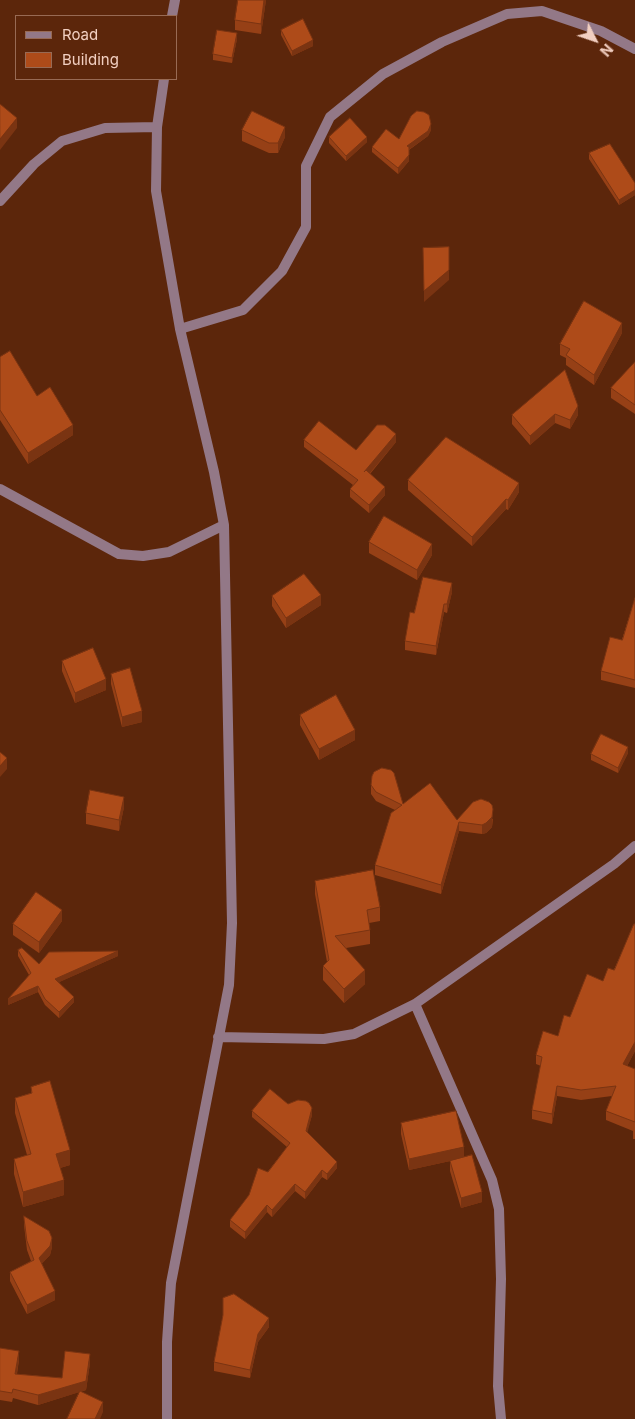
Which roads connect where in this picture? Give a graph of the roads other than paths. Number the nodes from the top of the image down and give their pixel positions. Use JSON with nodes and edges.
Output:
{"nodes":[{"id":1,"x":175,"y":0,"type":"edge"},
{"id":2,"x":172,"y":15,"type":"edge"},
{"id":3,"x":635,"y":49,"type":"edge"},
{"id":4,"x":164,"y":80,"type":"edge"},
{"id":5,"x":157,"y":128,"type":"junction"},
{"id":6,"x":0,"y":201,"type":"edge"},
{"id":7,"x":180,"y":329,"type":"junction"},
{"id":8,"x":0,"y":490,"type":"edge"},
{"id":9,"x":224,"y":525,"type":"junction"},
{"id":10,"x":635,"y":846,"type":"edge"},
{"id":11,"x":415,"y":1004,"type":"junction"},
{"id":12,"x":218,"y":1037,"type":"junction"},
{"id":13,"x":167,"y":1419,"type":"edge"},
{"id":14,"x":501,"y":1419,"type":"edge"}],
"edges":[{"from":1,"to":2,"type":"street"},
{"from":3,"to":7,"type":"street"},
{"from":4,"to":5,"type":"street"},
{"from":5,"to":6,"type":"street"},
{"from":5,"to":7,"type":"street"},
{"from":7,"to":9,"type":"street"},
{"from":8,"to":9,"type":"street"},
{"from":9,"to":12,"type":"street"},
{"from":10,"to":11,"type":"street"},
{"from":11,"to":12,"type":"street"},
{"from":11,"to":14,"type":"street"},
{"from":12,"to":13,"type":"street"}]}
